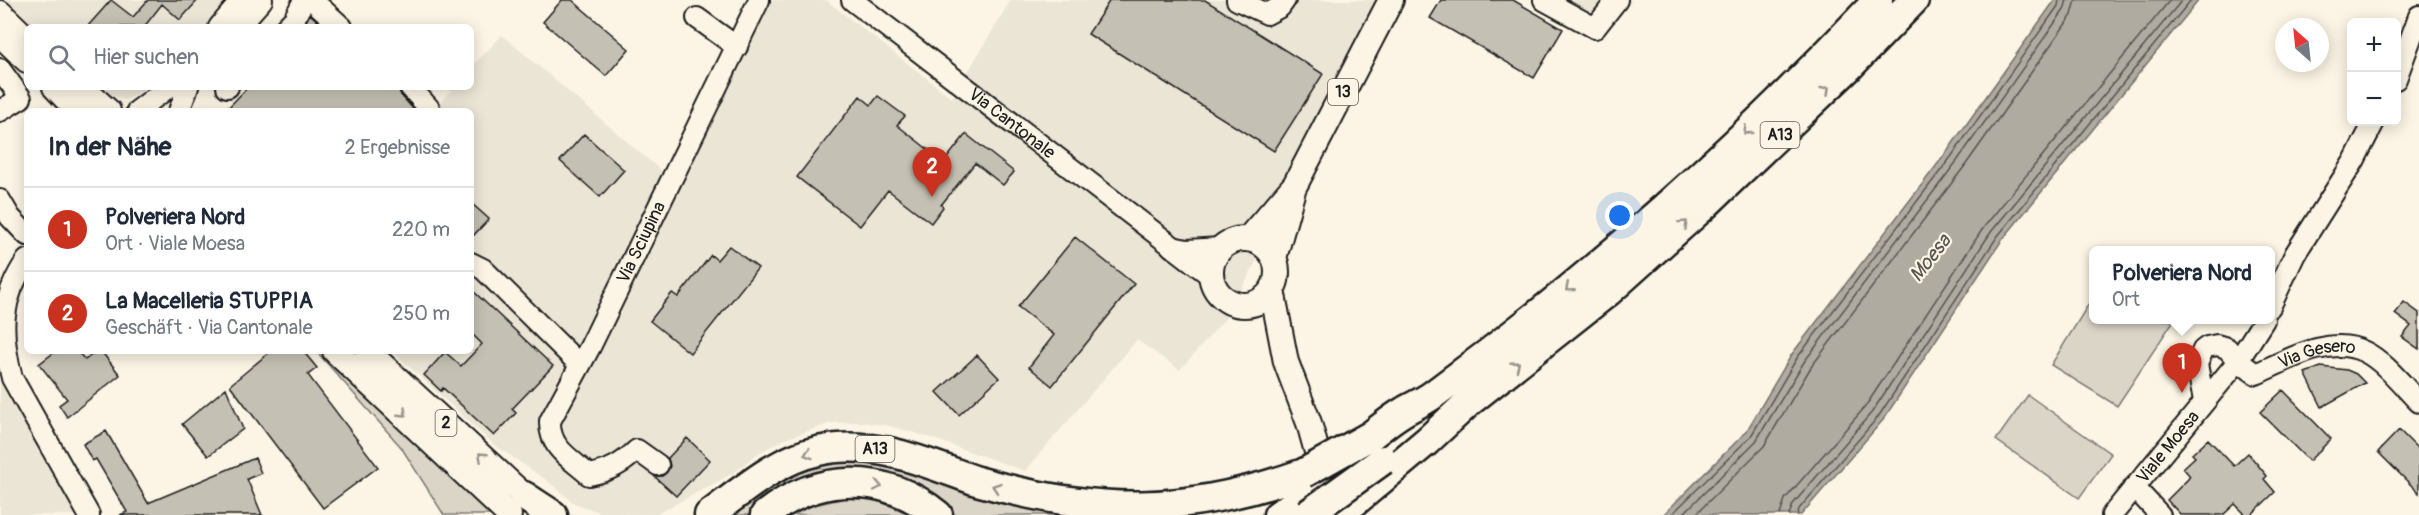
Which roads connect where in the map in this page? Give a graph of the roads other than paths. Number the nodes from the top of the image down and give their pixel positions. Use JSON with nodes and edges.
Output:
{"nodes":[{"id":1,"x":243,"y":0,"type":"edge"},
{"id":2,"x":262,"y":0,"type":"edge"},
{"id":3,"x":304,"y":0,"type":"edge"},
{"id":4,"x":312,"y":0,"type":"edge"},
{"id":5,"x":759,"y":0,"type":"edge"},
{"id":6,"x":852,"y":0,"type":"edge"},
{"id":7,"x":1237,"y":0,"type":"edge"},
{"id":8,"x":1285,"y":0,"type":"edge"},
{"id":9,"x":1391,"y":0,"type":"edge"},
{"id":10,"x":1544,"y":0,"type":"edge"},
{"id":11,"x":1617,"y":0,"type":"edge"},
{"id":12,"x":1878,"y":0,"type":"edge"},
{"id":13,"x":1914,"y":0,"type":"edge"},
{"id":14,"x":0,"y":14,"type":"edge"},
{"id":15,"x":2419,"y":16,"type":"edge"},
{"id":16,"x":697,"y":18,"type":"dead end"},
{"id":17,"x":222,"y":24,"type":"edge"},
{"id":18,"x":241,"y":24,"type":"edge"},
{"id":19,"x":289,"y":24,"type":"edge"},
{"id":20,"x":339,"y":24,"type":"edge"},
{"id":21,"x":19,"y":46,"type":"edge"},
{"id":22,"x":737,"y":47,"type":"junction"},
{"id":23,"x":0,"y":69,"type":"edge"},
{"id":24,"x":2399,"y":72,"type":"edge"},
{"id":25,"x":58,"y":90,"type":"edge"},
{"id":26,"x":84,"y":90,"type":"edge"},
{"id":27,"x":165,"y":90,"type":"edge"},
{"id":28,"x":187,"y":90,"type":"edge"},
{"id":29,"x":413,"y":90,"type":"edge"},
{"id":30,"x":75,"y":108,"type":"edge"},
{"id":31,"x":105,"y":108,"type":"edge"},
{"id":32,"x":141,"y":108,"type":"edge"},
{"id":33,"x":180,"y":108,"type":"edge"},
{"id":34,"x":429,"y":108,"type":"edge"},
{"id":35,"x":0,"y":111,"type":"edge"},
{"id":36,"x":2372,"y":126,"type":"edge"},
{"id":37,"x":1294,"y":185,"type":"junction"},
{"id":38,"x":0,"y":200,"type":"edge"},
{"id":39,"x":24,"y":232,"type":"edge"},
{"id":40,"x":1248,"y":239,"type":"junction"},
{"id":41,"x":1172,"y":247,"type":"junction"},
{"id":42,"x":1221,"y":248,"type":"junction"},
{"id":43,"x":1274,"y":258,"type":"junction"},
{"id":44,"x":24,"y":264,"type":"edge"},
{"id":45,"x":474,"y":264,"type":"edge"},
{"id":46,"x":1211,"y":276,"type":"junction"},
{"id":47,"x":1272,"y":290,"type":"junction"},
{"id":48,"x":2275,"y":298,"type":"edge"},
{"id":49,"x":1245,"y":305,"type":"junction"},
{"id":50,"x":2261,"y":324,"type":"edge"},
{"id":51,"x":0,"y":331,"type":"edge"},
{"id":52,"x":339,"y":354,"type":"edge"},
{"id":53,"x":370,"y":354,"type":"edge"},
{"id":54,"x":2238,"y":361,"type":"junction"},
{"id":55,"x":1286,"y":362,"type":"junction"},
{"id":56,"x":580,"y":365,"type":"junction"},
{"id":57,"x":2204,"y":401,"type":"junction"},
{"id":58,"x":2419,"y":402,"type":"edge"},
{"id":59,"x":1379,"y":454,"type":"junction"},
{"id":60,"x":658,"y":465,"type":"dead end"},
{"id":61,"x":2134,"y":487,"type":"junction"},
{"id":62,"x":1311,"y":502,"type":"edge"},
{"id":63,"x":526,"y":509,"type":"edge"},
{"id":64,"x":89,"y":515,"type":"edge"},
{"id":65,"x":553,"y":515,"type":"edge"},
{"id":66,"x":709,"y":515,"type":"edge"},
{"id":67,"x":765,"y":515,"type":"edge"},
{"id":68,"x":938,"y":515,"type":"edge"},
{"id":69,"x":1278,"y":515,"type":"edge"},
{"id":70,"x":1339,"y":515,"type":"edge"},
{"id":71,"x":2112,"y":515,"type":"edge"},
{"id":72,"x":2160,"y":515,"type":"edge"}],
"edges":[{"from":1,"to":17,"type":"street"},
{"from":2,"to":18,"type":"street"},
{"from":3,"to":19,"type":"street"},
{"from":4,"to":20,"type":"street"},
{"from":5,"to":22,"type":"street","name":"Via Sciupina"},
{"from":6,"to":41,"type":"street","name":"Via Cantonale"},
{"from":7,"to":8,"type":"street"},
{"from":9,"to":37,"type":"main road","number":"13"},
{"from":10,"to":11,"type":"street"},
{"from":12,"to":59,"type":"highway","number":"A13","one_way":true},
{"from":59,"to":13,"type":"highway","number":"A13","one_way":true},
{"from":14,"to":21,"type":"main road"},
{"from":15,"to":24,"type":"street"},
{"from":16,"to":22,"type":"street"},
{"from":22,"to":56,"type":"street","name":"Via Sciupina"},
{"from":23,"to":35,"type":"street"},
{"from":25,"to":30,"type":"main road"},
{"from":26,"to":31,"type":"main road"},
{"from":27,"to":32,"type":"street"},
{"from":28,"to":33,"type":"street"},
{"from":29,"to":34,"type":"street"},
{"from":36,"to":48,"type":"street"},
{"from":37,"to":40,"type":"main road","number":"13"},
{"from":37,"to":43,"type":"main road","number":"13"},
{"from":38,"to":39,"type":"street"},
{"from":40,"to":42,"type":"main road"},
{"from":40,"to":43,"type":"main road"},
{"from":41,"to":42,"type":"street"},
{"from":41,"to":46,"type":"street","name":"Via Cantonale"},
{"from":42,"to":46,"type":"main road"},
{"from":43,"to":47,"type":"main road"},
{"from":44,"to":51,"type":"street"},
{"from":45,"to":56,"type":"street"},
{"from":46,"to":49,"type":"main road"},
{"from":47,"to":49,"type":"main road"},
{"from":47,"to":55,"type":"main road"},
{"from":49,"to":55,"type":"main road"},
{"from":50,"to":54,"type":"street","name":"Viale Moesa"},
{"from":51,"to":64,"type":"street"},
{"from":52,"to":63,"type":"main road","number":"2","one_way":true},
{"from":63,"to":53,"type":"main road","number":"2","one_way":true},
{"from":54,"to":57,"type":"street","name":"Viale Moesa"},
{"from":54,"to":57,"type":"street"},
{"from":54,"to":58,"type":"street","name":"Via Gesero"},
{"from":55,"to":62,"type":"main road"},
{"from":56,"to":60,"type":"street","name":"Via Sciupina"},
{"from":57,"to":61,"type":"street","name":"Viale Moesa"},
{"from":59,"to":62,"type":"highway","number":"A13","bridge":true},
{"from":59,"to":62,"type":"highway","number":"A13","bridge":true},
{"from":59,"to":70,"type":"highway","number":"A13"},
{"from":61,"to":71,"type":"street","name":"Viale Moesa"},
{"from":61,"to":72,"type":"street"},
{"from":62,"to":66,"type":"highway","number":"A13","one_way":true},
{"from":62,"to":69,"type":"highway","number":"A13"},
{"from":63,"to":65,"type":"highway"},
{"from":67,"to":68,"type":"highway","number":"A13","one_way":true}]}
